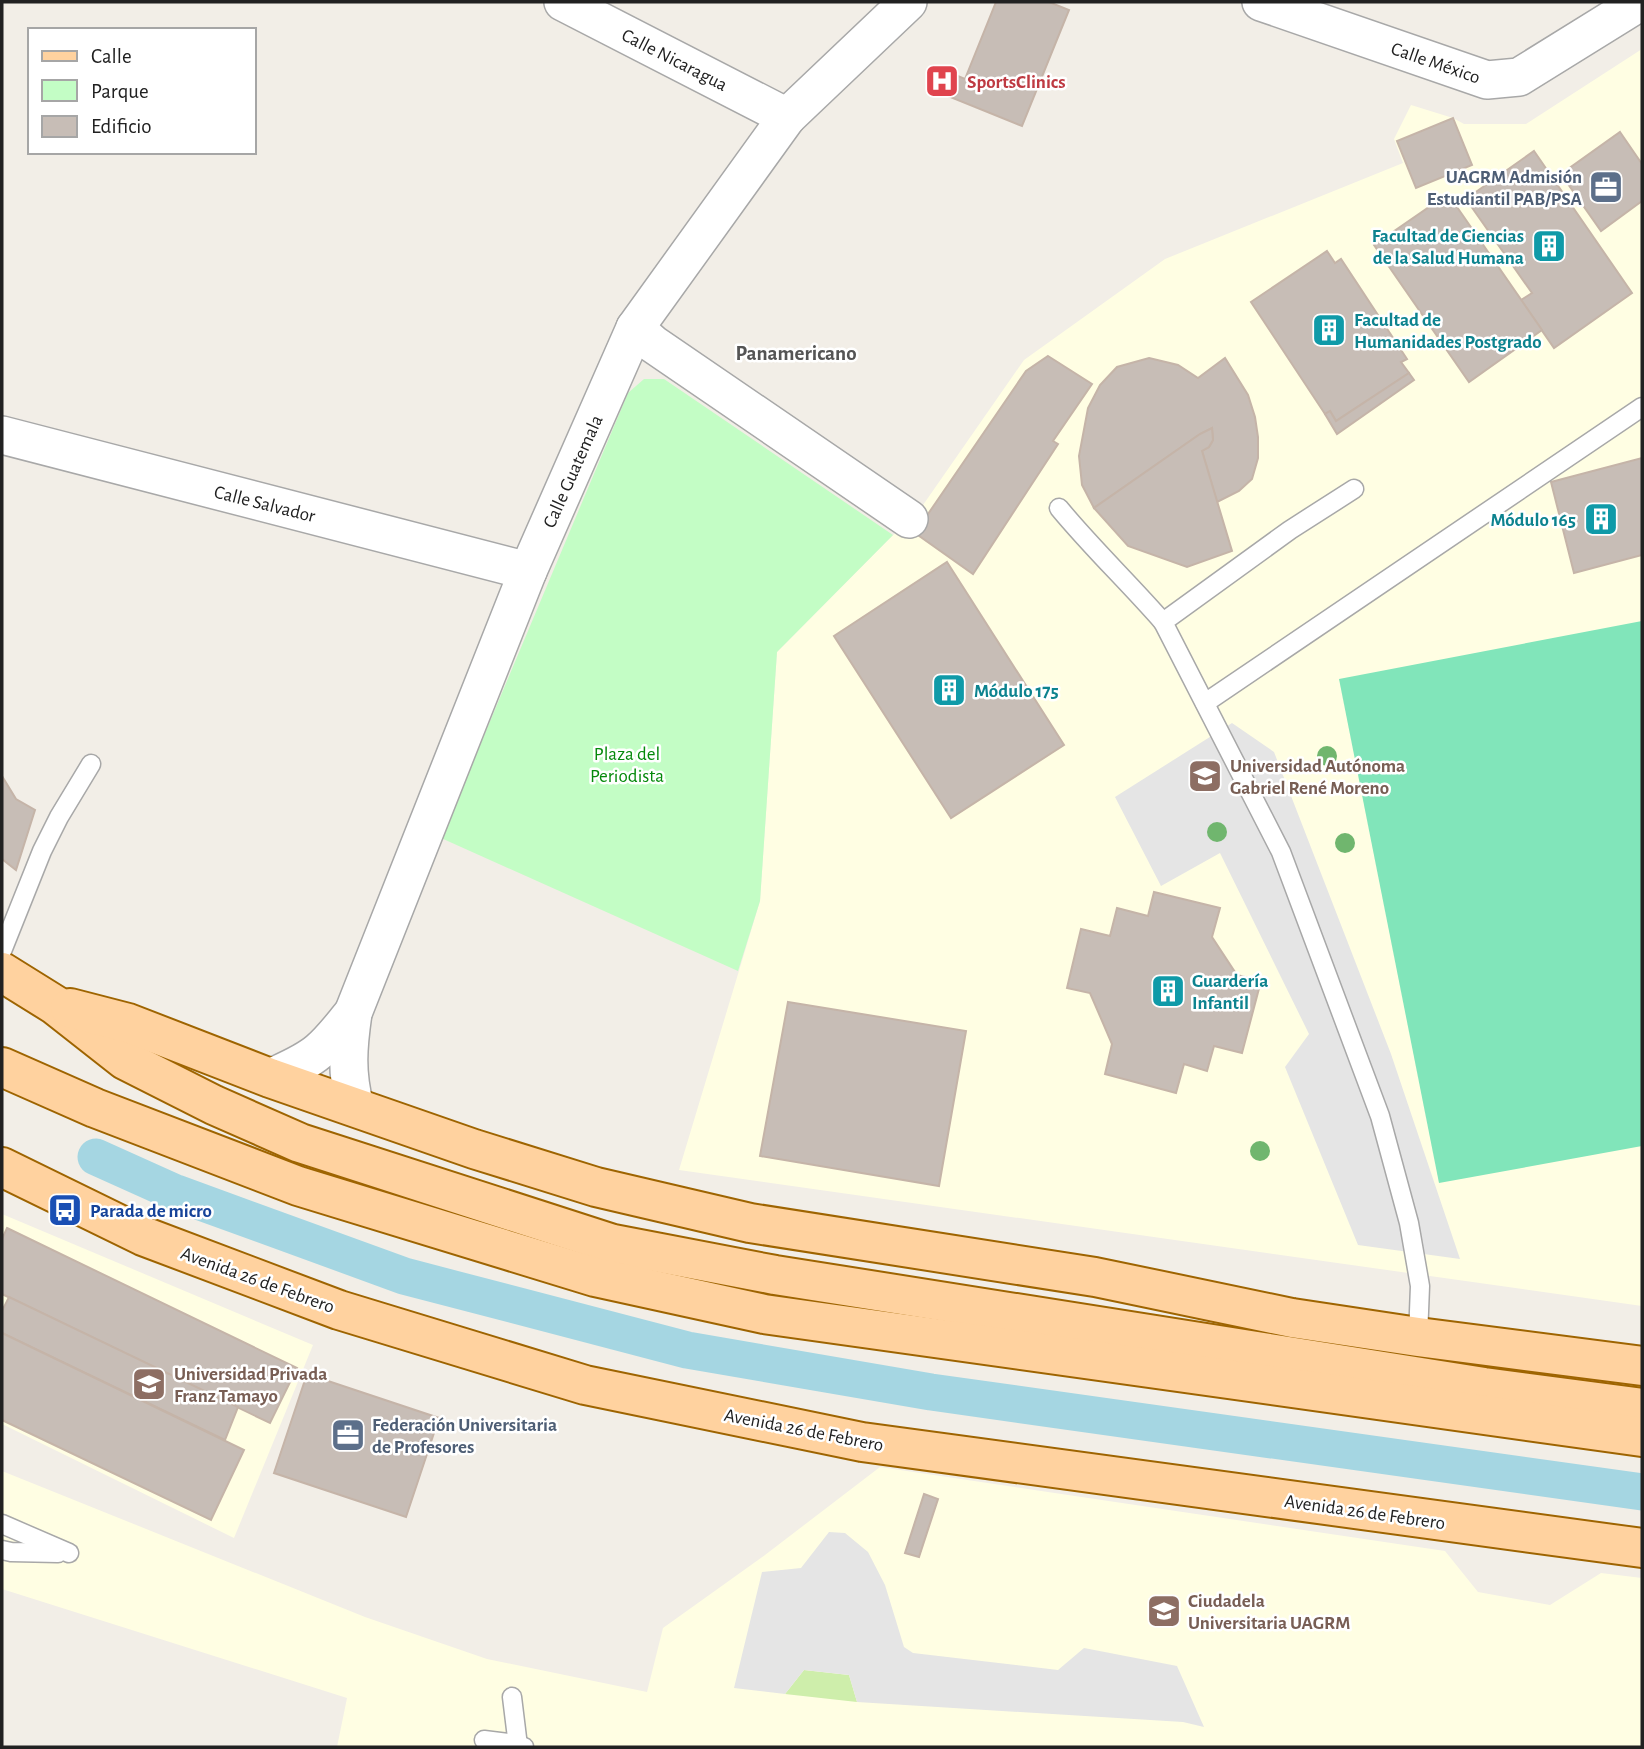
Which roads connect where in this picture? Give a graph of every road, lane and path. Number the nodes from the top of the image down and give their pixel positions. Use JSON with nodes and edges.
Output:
{"nodes":[{"id":1,"x":563,"y":2,"type":"edge"},
{"id":2,"x":908,"y":2,"type":"edge"},
{"id":3,"x":1261,"y":2,"type":"edge"},
{"id":4,"x":1640,"y":2,"type":"edge"},
{"id":5,"x":787,"y":117,"type":"junction"},
{"id":6,"x":635,"y":328,"type":"junction"},
{"id":7,"x":1642,"y":407,"type":"edge"},
{"id":8,"x":2,"y":435,"type":"edge"},
{"id":9,"x":1353,"y":489,"type":"dead end"},
{"id":10,"x":1059,"y":508,"type":"dead end"},
{"id":11,"x":909,"y":519,"type":"dead end"},
{"id":12,"x":528,"y":571,"type":"junction"},
{"id":13,"x":1163,"y":622,"type":"junction"},
{"id":14,"x":1205,"y":703,"type":"junction"},
{"id":15,"x":90,"y":764,"type":"dead end"},
{"id":16,"x":2,"y":951,"type":"edge"},
{"id":17,"x":2,"y":972,"type":"edge"},
{"id":18,"x":55,"y":1005,"type":"junction"},
{"id":19,"x":353,"y":1013,"type":"junction"},
{"id":20,"x":2,"y":1067,"type":"edge"},
{"id":21,"x":270,"y":1078,"type":"junction"},
{"id":22,"x":355,"y":1107,"type":"junction"},
{"id":23,"x":3,"y":1169,"type":"edge"},
{"id":24,"x":1292,"y":1318,"type":"junction"},
{"id":25,"x":1418,"y":1337,"type":"junction"},
{"id":26,"x":1642,"y":1366,"type":"edge"},
{"id":27,"x":1484,"y":1387,"type":"junction"},
{"id":28,"x":1642,"y":1408,"type":"edge"},
{"id":29,"x":1642,"y":1437,"type":"edge"},
{"id":30,"x":2,"y":1524,"type":"edge"},
{"id":31,"x":1642,"y":1548,"type":"edge"},
{"id":32,"x":2,"y":1550,"type":"edge"},
{"id":33,"x":512,"y":1697,"type":"dead end"},
{"id":34,"x":484,"y":1740,"type":"dead end"},
{"id":35,"x":521,"y":1746,"type":"edge"}],
"edges":[{"from":1,"to":5,"type":"street","name":"Calle Nicaragua"},
{"from":2,"to":5,"type":"street","name":"Calle Guatemala"},
{"from":3,"to":4,"type":"street","name":"Calle México"},
{"from":5,"to":6,"type":"street","name":"Calle Guatemala"},
{"from":6,"to":11,"type":"street"},
{"from":6,"to":12,"type":"street","name":"Calle Guatemala"},
{"from":7,"to":14,"type":"lane"},
{"from":8,"to":12,"type":"street","name":"Calle Salvador"},
{"from":9,"to":13,"type":"lane"},
{"from":10,"to":13,"type":"lane"},
{"from":12,"to":19,"type":"street","name":"Calle Guatemala"},
{"from":13,"to":14,"type":"lane"},
{"from":14,"to":25,"type":"lane"},
{"from":15,"to":16,"type":"lane"},
{"from":17,"to":18,"type":"main road"},
{"from":18,"to":21,"type":"main road"},
{"from":18,"to":27,"type":"main road"},
{"from":19,"to":21,"type":"street","name":"Calle Guatemala"},
{"from":19,"to":22,"type":"street","name":"Calle Guatemala"},
{"from":20,"to":29,"type":"main road"},
{"from":21,"to":22,"type":"main road"},
{"from":22,"to":24,"type":"main road"},
{"from":23,"to":31,"type":"main road","name":"Avenida 26 de Febrero"},
{"from":24,"to":25,"type":"main road"},
{"from":24,"to":27,"type":"main road"},
{"from":25,"to":26,"type":"main road"},
{"from":27,"to":28,"type":"main road"},
{"from":30,"to":32,"type":"lane"},
{"from":33,"to":35,"type":"lane"},
{"from":34,"to":35,"type":"lane"}]}
